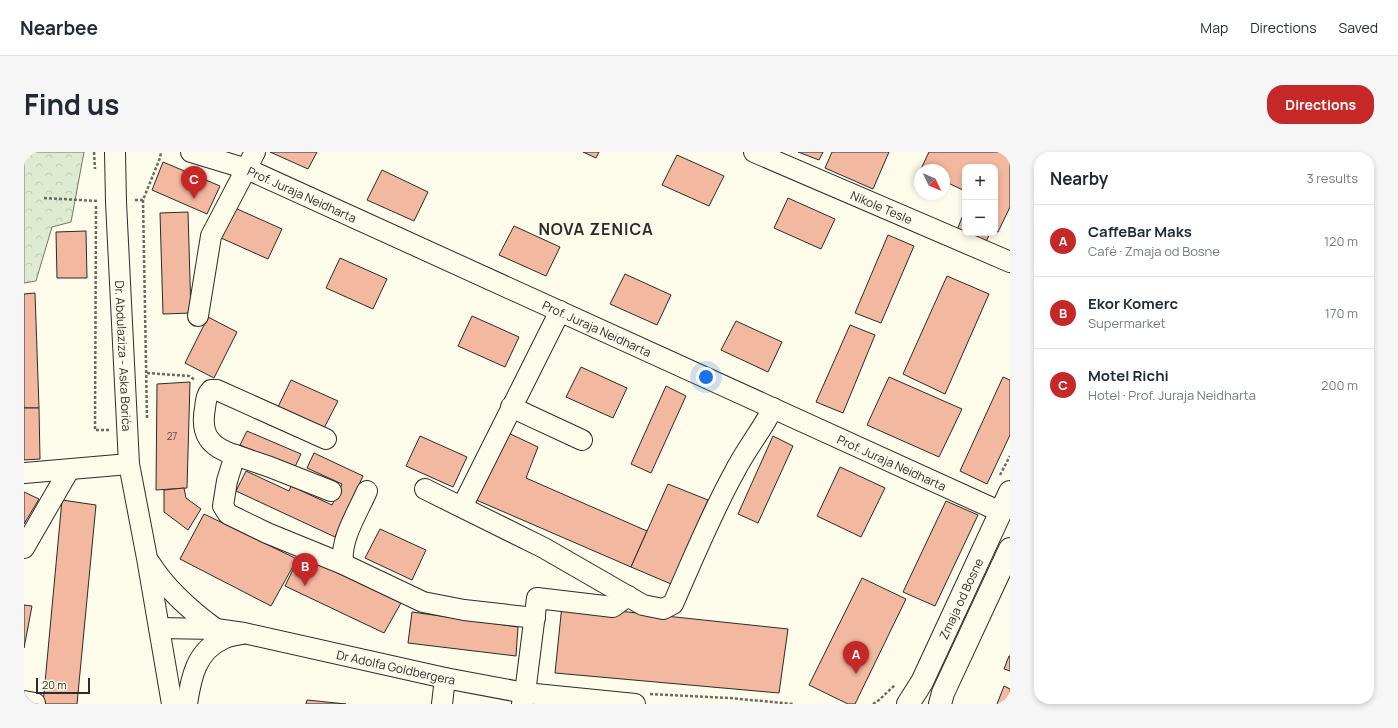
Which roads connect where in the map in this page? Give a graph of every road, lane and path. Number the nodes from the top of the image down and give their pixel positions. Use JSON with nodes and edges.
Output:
{"nodes":[{"id":1,"x":94,"y":152,"type":"edge"},
{"id":2,"x":115,"y":152,"type":"edge"},
{"id":3,"x":161,"y":152,"type":"edge"},
{"id":4,"x":191,"y":152,"type":"edge"},
{"id":5,"x":754,"y":152,"type":"edge"},
{"id":6,"x":251,"y":160,"type":"edge"},
{"id":7,"x":95,"y":173,"type":"dead end"},
{"id":8,"x":95,"y":194,"type":"dead end"},
{"id":9,"x":44,"y":198,"type":"dead end"},
{"id":10,"x":143,"y":200,"type":"junction"},
{"id":11,"x":96,"y":201,"type":"junction"},
{"id":12,"x":116,"y":202,"type":"junction"},
{"id":13,"x":1010,"y":262,"type":"edge"},
{"id":14,"x":560,"y":311,"type":"junction"},
{"id":15,"x":198,"y":316,"type":"dead end"},
{"id":16,"x":147,"y":373,"type":"junction"},
{"id":17,"x":211,"y":390,"type":"junction"},
{"id":18,"x":511,"y":408,"type":"junction"},
{"id":19,"x":773,"y":408,"type":"junction"},
{"id":20,"x":127,"y":430,"type":"junction"},
{"id":21,"x":326,"y":439,"type":"dead end"},
{"id":22,"x":582,"y":440,"type":"dead end"},
{"id":23,"x":235,"y":455,"type":"junction"},
{"id":24,"x":129,"y":464,"type":"junction"},
{"id":25,"x":69,"y":470,"type":"junction"},
{"id":26,"x":24,"y":473,"type":"edge"},
{"id":27,"x":425,"y":489,"type":"dead end"},
{"id":28,"x":331,"y":491,"type":"dead end"},
{"id":29,"x":366,"y":491,"type":"dead end"},
{"id":30,"x":1010,"y":492,"type":"edge"},
{"id":31,"x":462,"y":507,"type":"junction"},
{"id":32,"x":1001,"y":512,"type":"junction"},
{"id":33,"x":24,"y":548,"type":"edge"},
{"id":34,"x":1009,"y":553,"type":"edge"},
{"id":35,"x":147,"y":558,"type":"junction"},
{"id":36,"x":344,"y":564,"type":"junction"},
{"id":37,"x":628,"y":596,"type":"junction"},
{"id":38,"x":535,"y":618,"type":"junction"},
{"id":39,"x":159,"y":628,"type":"junction"},
{"id":40,"x":216,"y":629,"type":"junction"},
{"id":41,"x":244,"y":633,"type":"junction"},
{"id":42,"x":446,"y":678,"type":"junction"},
{"id":43,"x":524,"y":698,"type":"edge"},
{"id":44,"x":640,"y":699,"type":"edge"},
{"id":45,"x":24,"y":701,"type":"edge"},
{"id":46,"x":35,"y":704,"type":"edge"},
{"id":47,"x":172,"y":704,"type":"edge"},
{"id":48,"x":187,"y":704,"type":"edge"},
{"id":49,"x":442,"y":704,"type":"edge"},
{"id":50,"x":793,"y":704,"type":"edge"},
{"id":51,"x":908,"y":704,"type":"edge"},
{"id":52,"x":940,"y":704,"type":"edge"}],
"edges":[{"from":1,"to":7,"type":"path"},
{"from":2,"to":12,"type":"street","name":"Dr. Abdulaziza - Aska Borića"},
{"from":3,"to":10,"type":"path"},
{"from":4,"to":6,"type":"street","name":"Prof. Juraja Neidharta"},
{"from":5,"to":13,"type":"street","name":"Nikole Tesle"},
{"from":6,"to":14,"type":"street","name":"Prof. Juraja Neidharta"},
{"from":6,"to":15,"type":"street"},
{"from":8,"to":11,"type":"path"},
{"from":9,"to":11,"type":"path"},
{"from":10,"to":12,"type":"path"},
{"from":10,"to":16,"type":"path"},
{"from":11,"to":12,"type":"path"},
{"from":11,"to":20,"type":"path"},
{"from":12,"to":20,"type":"street","name":"Dr. Abdulaziza - Aska Borića"},
{"from":14,"to":18,"type":"street"},
{"from":14,"to":19,"type":"street","name":"Prof. Juraja Neidharta"},
{"from":16,"to":17,"type":"path"},
{"from":16,"to":20,"type":"path"},
{"from":17,"to":21,"type":"street"},
{"from":17,"to":23,"type":"street"},
{"from":18,"to":22,"type":"street"},
{"from":18,"to":31,"type":"street"},
{"from":19,"to":32,"type":"street","name":"Prof. Juraja Neidharta"},
{"from":19,"to":37,"type":"street"},
{"from":20,"to":24,"type":"street","name":"Dr. Abdulaziza - Aska Borića"},
{"from":23,"to":28,"type":"street"},
{"from":23,"to":36,"type":"street"},
{"from":24,"to":25,"type":"street"},
{"from":24,"to":35,"type":"street","name":"Dr. Abdulaziza - Aska Borića"},
{"from":25,"to":26,"type":"street"},
{"from":25,"to":33,"type":"street"},
{"from":27,"to":31,"type":"street"},
{"from":29,"to":36,"type":"street"},
{"from":30,"to":32,"type":"main road","name":"Zmaja od Bosne"},
{"from":31,"to":37,"type":"street"},
{"from":32,"to":51,"type":"main road","name":"Zmaja od Bosne"},
{"from":34,"to":52,"type":"main road","name":"Zmaja od Bosne"},
{"from":35,"to":39,"type":"street","name":"Dr. Abdulaziza - Aska Borića"},
{"from":35,"to":40,"type":"street"},
{"from":36,"to":38,"type":"street"},
{"from":37,"to":38,"type":"street"},
{"from":38,"to":43,"type":"street"},
{"from":39,"to":40,"type":"street","name":"Dr Adolfa Goldbergera"},
{"from":39,"to":47,"type":"street"},
{"from":40,"to":41,"type":"street","name":"Dr Adolfa Goldbergera"},
{"from":41,"to":42,"type":"street","name":"Dr Adolfa Goldbergera"},
{"from":41,"to":48,"type":"street"},
{"from":42,"to":43,"type":"street","name":"Dr Adolfa Goldbergera"},
{"from":42,"to":49,"type":"street"},
{"from":43,"to":44,"type":"street","name":"Dr Adolfa Goldbergera"},
{"from":44,"to":50,"type":"path"},
{"from":45,"to":46,"type":"street"}]}
